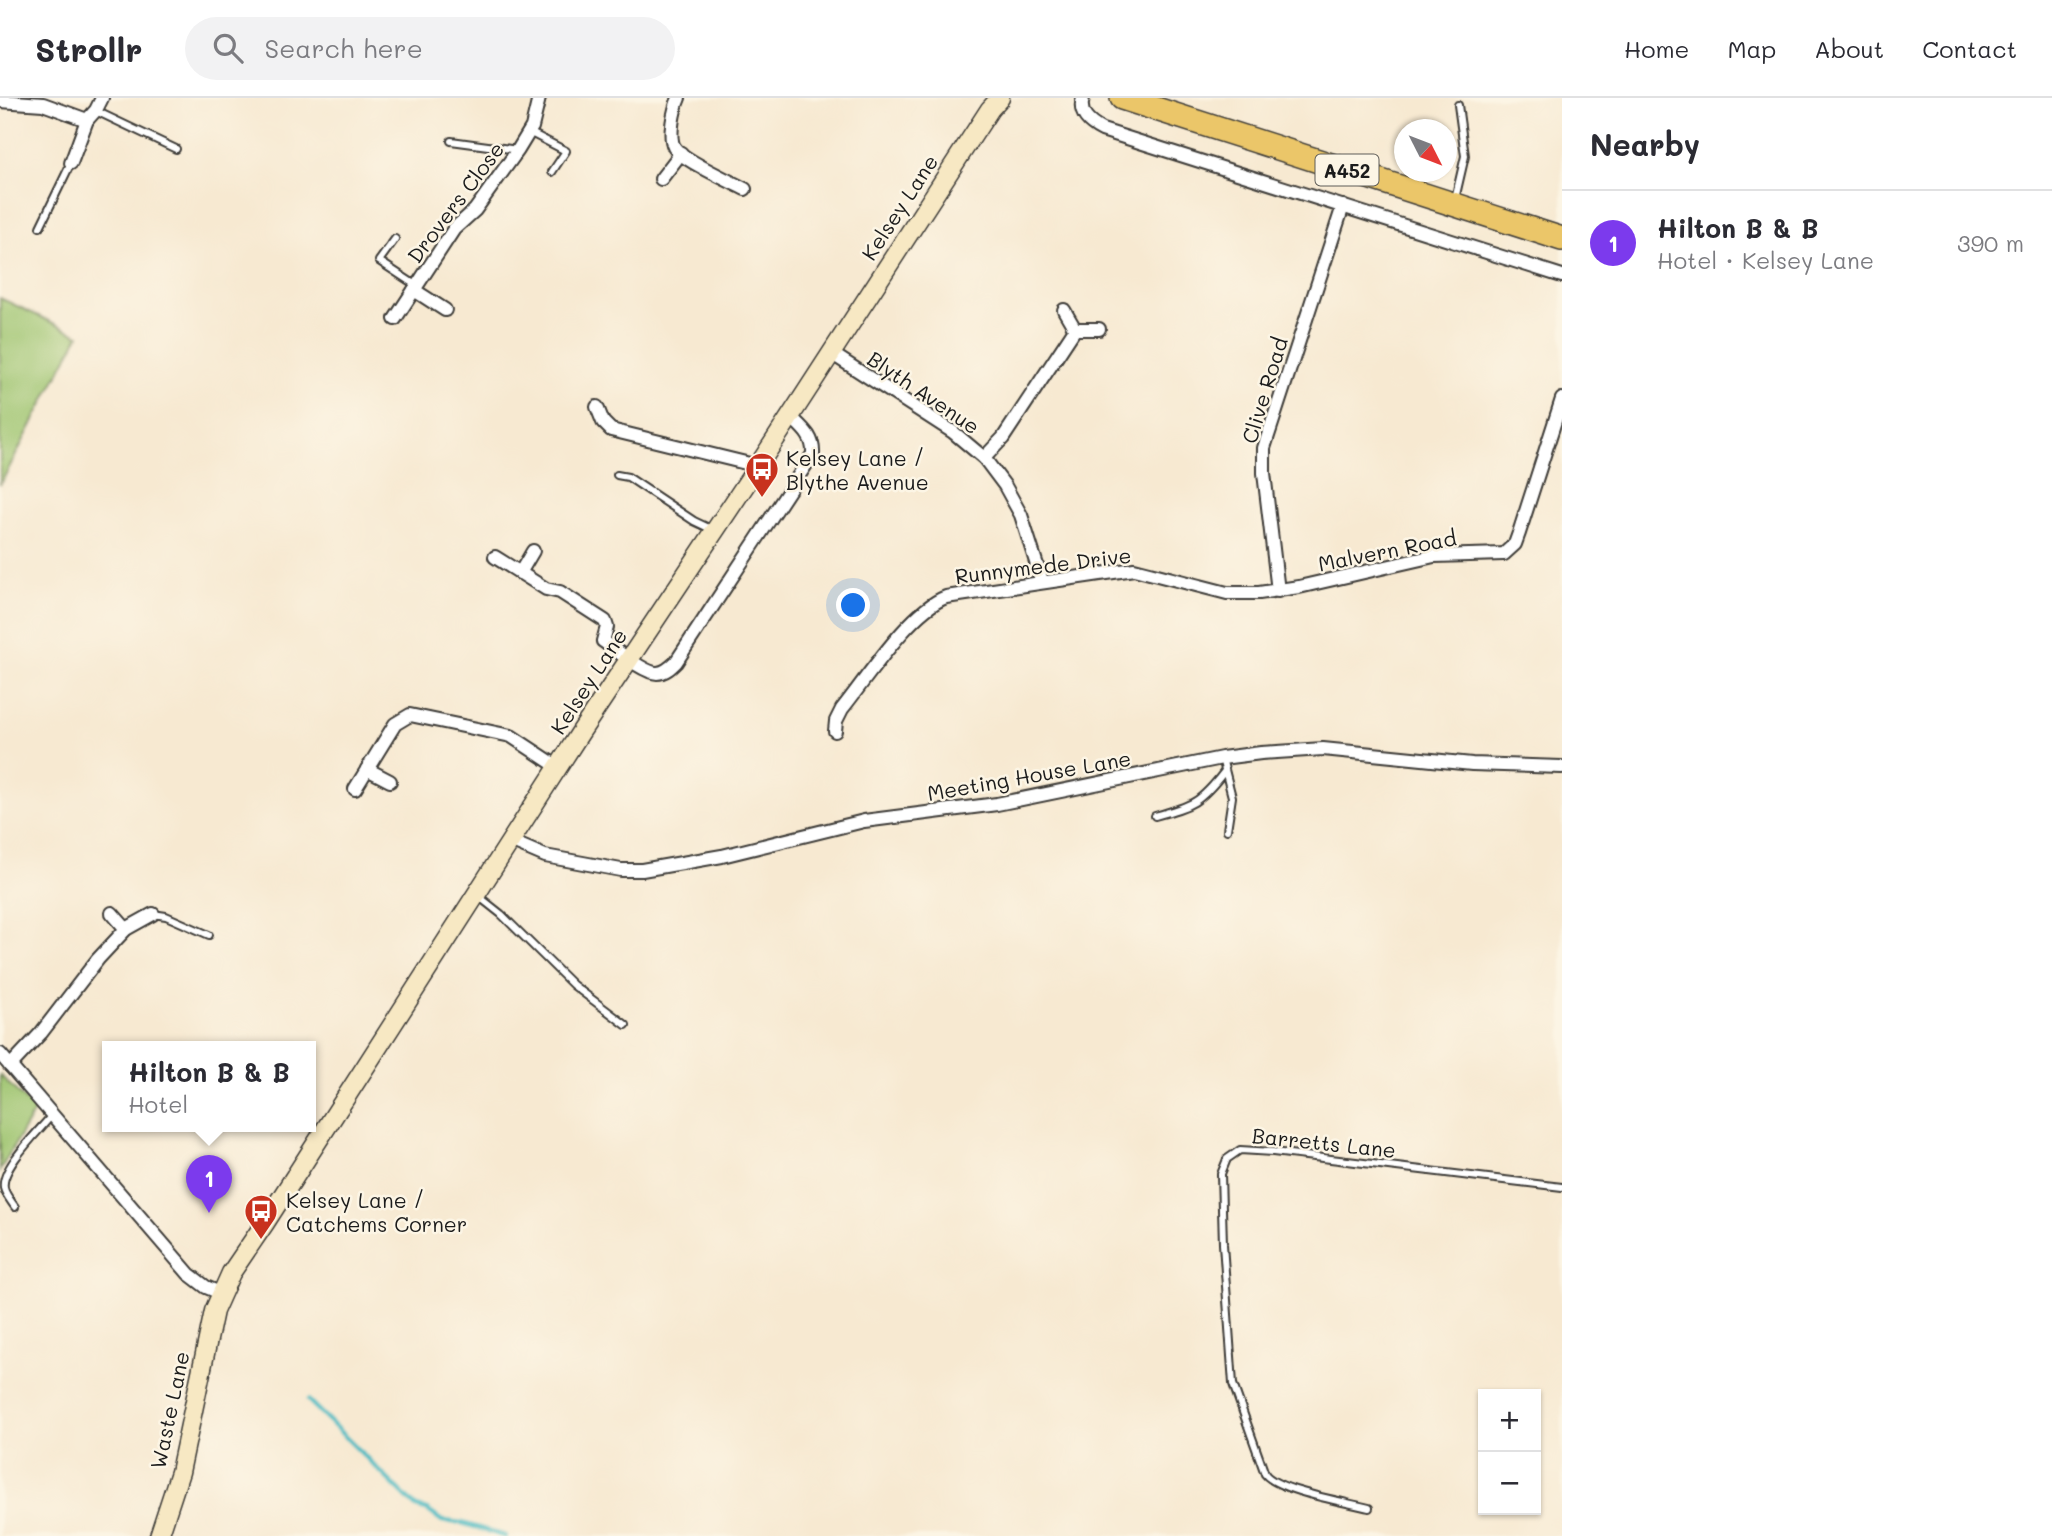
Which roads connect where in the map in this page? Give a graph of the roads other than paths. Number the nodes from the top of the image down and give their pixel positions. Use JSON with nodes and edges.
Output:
{"nodes":[{"id":1,"x":102,"y":98,"type":"edge"},
{"id":2,"x":539,"y":98,"type":"edge"},
{"id":3,"x":678,"y":98,"type":"edge"},
{"id":4,"x":1000,"y":98,"type":"edge"},
{"id":5,"x":1083,"y":98,"type":"edge"},
{"id":6,"x":1122,"y":98,"type":"edge"},
{"id":7,"x":0,"y":101,"type":"edge"},
{"id":8,"x":1458,"y":105,"type":"dead end"},
{"id":9,"x":91,"y":115,"type":"junction"},
{"id":10,"x":529,"y":132,"type":"junction"},
{"id":11,"x":452,"y":141,"type":"dead end"},
{"id":12,"x":176,"y":149,"type":"dead end"},
{"id":13,"x":518,"y":150,"type":"junction"},
{"id":14,"x":681,"y":153,"type":"junction"},
{"id":15,"x":71,"y":163,"type":"joint"},
{"id":16,"x":552,"y":173,"type":"dead end"},
{"id":17,"x":661,"y":179,"type":"dead end"},
{"id":18,"x":745,"y":189,"type":"dead end"},
{"id":19,"x":1454,"y":204,"type":"junction"},
{"id":20,"x":1343,"y":206,"type":"junction"},
{"id":21,"x":40,"y":227,"type":"dead end"},
{"id":22,"x":395,"y":239,"type":"dead end"},
{"id":23,"x":1562,"y":239,"type":"edge"},
{"id":24,"x":1562,"y":276,"type":"edge"},
{"id":25,"x":415,"y":288,"type":"junction"},
{"id":26,"x":445,"y":310,"type":"dead end"},
{"id":27,"x":1064,"y":310,"type":"dead end"},
{"id":28,"x":396,"y":319,"type":"dead end"},
{"id":29,"x":1099,"y":329,"type":"dead end"},
{"id":30,"x":1075,"y":330,"type":"junction"},
{"id":31,"x":831,"y":353,"type":"junction"},
{"id":32,"x":1562,"y":399,"type":"edge"},
{"id":33,"x":597,"y":407,"type":"dead end"},
{"id":34,"x":790,"y":416,"type":"junction"},
{"id":35,"x":984,"y":458,"type":"junction"},
{"id":36,"x":758,"y":466,"type":"junction"},
{"id":37,"x":617,"y":475,"type":"dead end"},
{"id":38,"x":715,"y":531,"type":"junction"},
{"id":39,"x":533,"y":551,"type":"dead end"},
{"id":40,"x":495,"y":557,"type":"dead end"},
{"id":41,"x":520,"y":573,"type":"junction"},
{"id":42,"x":1042,"y":581,"type":"junction"},
{"id":43,"x":1278,"y":591,"type":"junction"},
{"id":44,"x":629,"y":658,"type":"junction"},
{"id":45,"x":835,"y":731,"type":"dead end"},
{"id":46,"x":1222,"y":758,"type":"junction"},
{"id":47,"x":558,"y":767,"type":"junction"},
{"id":48,"x":1562,"y":767,"type":"edge"},
{"id":49,"x":367,"y":769,"type":"junction"},
{"id":50,"x":1224,"y":772,"type":"junction"},
{"id":51,"x":390,"y":781,"type":"dead end"},
{"id":52,"x":355,"y":789,"type":"dead end"},
{"id":53,"x":1155,"y":816,"type":"dead end"},
{"id":54,"x":1227,"y":830,"type":"dead end"},
{"id":55,"x":510,"y":841,"type":"junction"},
{"id":56,"x":476,"y":894,"type":"junction"},
{"id":57,"x":112,"y":913,"type":"dead end"},
{"id":58,"x":153,"y":914,"type":"joint"},
{"id":59,"x":126,"y":929,"type":"junction"},
{"id":60,"x":209,"y":935,"type":"dead end"},
{"id":61,"x":626,"y":1025,"type":"dead end"},
{"id":62,"x":0,"y":1054,"type":"edge"},
{"id":63,"x":10,"y":1066,"type":"junction"},
{"id":64,"x":52,"y":1115,"type":"junction"},
{"id":65,"x":1562,"y":1187,"type":"edge"},
{"id":66,"x":15,"y":1206,"type":"dead end"},
{"id":67,"x":220,"y":1293,"type":"junction"},
{"id":68,"x":1369,"y":1508,"type":"dead end"},
{"id":69,"x":159,"y":1536,"type":"edge"}],
"edges":[{"from":1,"to":9,"type":"street"},
{"from":2,"to":10,"type":"street","name":"Drovers Close"},
{"from":3,"to":14,"type":"street"},
{"from":4,"to":31,"type":"main road","name":"Kelsey Lane"},
{"from":5,"to":20,"type":"street"},
{"from":6,"to":19,"type":"highway","number":"A452"},
{"from":7,"to":9,"type":"street"},
{"from":8,"to":19,"type":"lane"},
{"from":9,"to":12,"type":"lane"},
{"from":9,"to":15,"type":"street"},
{"from":10,"to":13,"type":"street","name":"Drovers Close"},
{"from":10,"to":16,"type":"lane"},
{"from":11,"to":13,"type":"lane"},
{"from":13,"to":25,"type":"street","name":"Drovers Close"},
{"from":14,"to":17,"type":"street"},
{"from":14,"to":18,"type":"street"},
{"from":15,"to":21,"type":"lane"},
{"from":19,"to":23,"type":"highway","number":"A452"},
{"from":20,"to":24,"type":"street"},
{"from":20,"to":43,"type":"street","name":"Clive Road"},
{"from":22,"to":25,"type":"lane"},
{"from":25,"to":26,"type":"street","name":"Drovers Close"},
{"from":25,"to":28,"type":"street","name":"Drovers Close"},
{"from":27,"to":30,"type":"street"},
{"from":29,"to":30,"type":"street"},
{"from":30,"to":35,"type":"street"},
{"from":31,"to":34,"type":"main road","name":"Kelsey Lane"},
{"from":31,"to":35,"type":"street","name":"Blyth Avenue"},
{"from":32,"to":43,"type":"street","name":"Malvern Road"},
{"from":33,"to":36,"type":"street"},
{"from":34,"to":36,"type":"main road","name":"Kelsey Lane"},
{"from":34,"to":44,"type":"street"},
{"from":35,"to":42,"type":"street","name":"Blyth Avenue"},
{"from":36,"to":38,"type":"main road","name":"Kelsey Lane"},
{"from":37,"to":38,"type":"lane"},
{"from":38,"to":44,"type":"main road","name":"Kelsey Lane"},
{"from":39,"to":41,"type":"street"},
{"from":40,"to":41,"type":"street"},
{"from":41,"to":44,"type":"street"},
{"from":42,"to":43,"type":"street","name":"Runnymede Drive"},
{"from":42,"to":45,"type":"street","name":"Runnymede Drive"},
{"from":44,"to":47,"type":"main road","name":"Kelsey Lane"},
{"from":46,"to":48,"type":"street","name":"Meeting House Lane"},
{"from":46,"to":50,"type":"lane"},
{"from":46,"to":55,"type":"street","name":"Meeting House Lane"},
{"from":47,"to":49,"type":"street"},
{"from":47,"to":55,"type":"main road","name":"Kelsey Lane"},
{"from":49,"to":51,"type":"street"},
{"from":49,"to":52,"type":"street"},
{"from":50,"to":53,"type":"lane"},
{"from":50,"to":54,"type":"lane"},
{"from":55,"to":56,"type":"main road","name":"Kelsey Lane"},
{"from":56,"to":61,"type":"lane"},
{"from":56,"to":67,"type":"main road","name":"Kelsey Lane"},
{"from":57,"to":59,"type":"street"},
{"from":58,"to":59,"type":"street"},
{"from":58,"to":60,"type":"lane"},
{"from":59,"to":63,"type":"street"},
{"from":62,"to":63,"type":"street"},
{"from":63,"to":64,"type":"street"},
{"from":64,"to":66,"type":"lane"},
{"from":64,"to":67,"type":"street"},
{"from":65,"to":68,"type":"lane","name":"Barretts Lane"},
{"from":67,"to":69,"type":"main road","name":"Waste Lane"}]}
